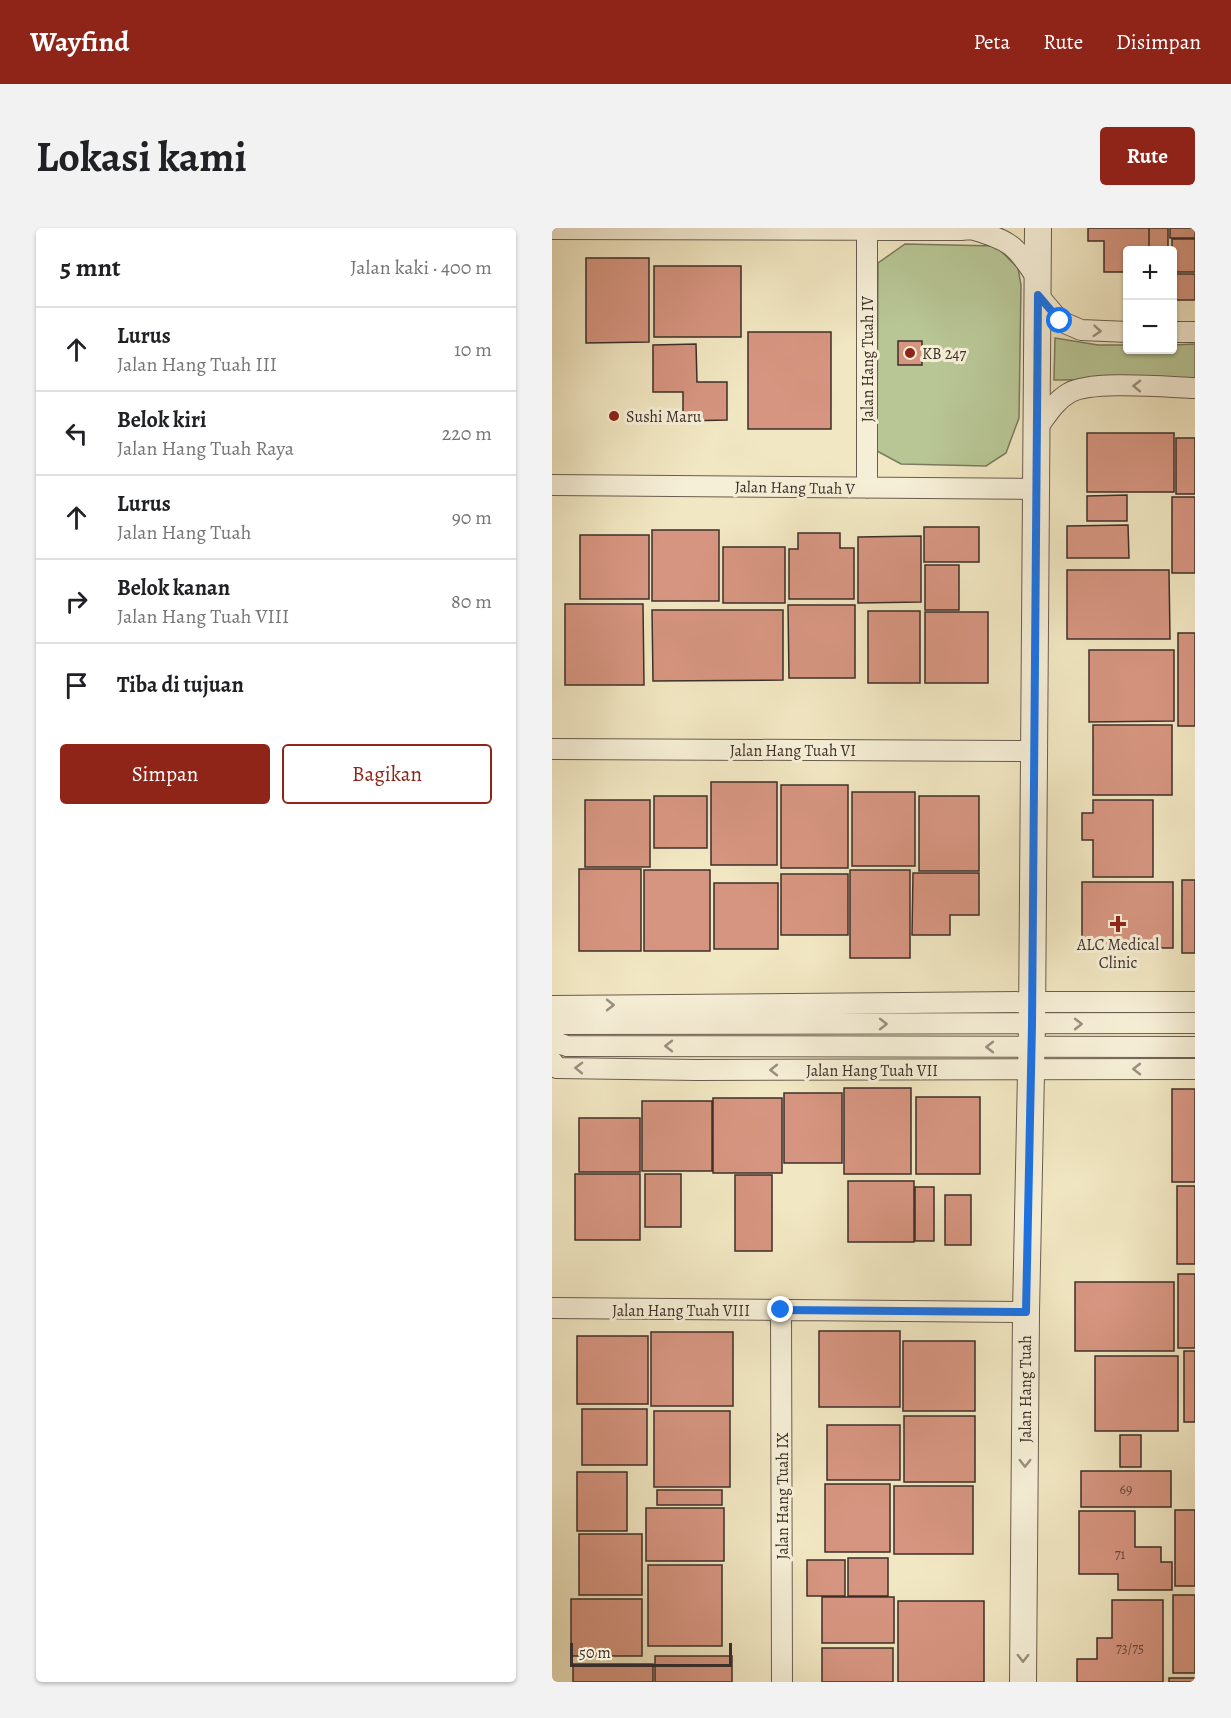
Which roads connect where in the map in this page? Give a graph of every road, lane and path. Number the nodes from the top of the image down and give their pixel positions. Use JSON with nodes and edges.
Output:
{"nodes":[{"id":1,"x":1038,"y":228,"type":"edge"},
{"id":2,"x":552,"y":229,"type":"edge"},
{"id":3,"x":977,"y":229,"type":"edge"},
{"id":4,"x":867,"y":230,"type":"junction"},
{"id":5,"x":1038,"y":287,"type":"junction"},
{"id":6,"x":1123,"y":332,"type":"edge"},
{"id":7,"x":1177,"y":332,"type":"edge"},
{"id":8,"x":1195,"y":332,"type":"edge"},
{"id":9,"x":1195,"y":388,"type":"edge"},
{"id":10,"x":1038,"y":427,"type":"junction"},
{"id":11,"x":552,"y":485,"type":"edge"},
{"id":12,"x":867,"y":488,"type":"junction"},
{"id":13,"x":1037,"y":489,"type":"junction"},
{"id":14,"x":552,"y":749,"type":"edge"},
{"id":15,"x":1034,"y":752,"type":"junction"},
{"id":16,"x":1185,"y":1002,"type":"edge"},
{"id":17,"x":850,"y":1003,"type":"junction"},
{"id":18,"x":806,"y":1004,"type":"junction"},
{"id":19,"x":552,"y":1006,"type":"edge"},
{"id":20,"x":697,"y":1014,"type":"junction"},
{"id":21,"x":1185,"y":1023,"type":"edge"},
{"id":22,"x":552,"y":1024,"type":"edge"},
{"id":23,"x":805,"y":1024,"type":"junction"},
{"id":24,"x":850,"y":1024,"type":"junction"},
{"id":25,"x":1031,"y":1035,"type":"junction"},
{"id":26,"x":552,"y":1041,"type":"edge"},
{"id":27,"x":698,"y":1046,"type":"junction"},
{"id":28,"x":850,"y":1046,"type":"junction"},
{"id":29,"x":1185,"y":1047,"type":"edge"},
{"id":30,"x":552,"y":1061,"type":"edge"},
{"id":31,"x":1189,"y":1069,"type":"edge"},
{"id":32,"x":698,"y":1070,"type":"junction"},
{"id":33,"x":850,"y":1070,"type":"junction"},
{"id":34,"x":552,"y":1308,"type":"edge"},
{"id":35,"x":781,"y":1310,"type":"junction"},
{"id":36,"x":1026,"y":1312,"type":"junction"},
{"id":37,"x":782,"y":1682,"type":"edge"},
{"id":38,"x":1023,"y":1682,"type":"edge"}],
"edges":[{"from":1,"to":5,"type":"street","name":"Jalan Hang Tuah"},
{"from":2,"to":4,"type":"street"},
{"from":3,"to":4,"type":"street"},
{"from":3,"to":5,"type":"street"},
{"from":4,"to":12,"type":"street","name":"Jalan Hang Tuah IV"},
{"from":5,"to":6,"type":"street","one_way":true},
{"from":5,"to":10,"type":"street","name":"Jalan Hang Tuah"},
{"from":7,"to":8,"type":"street"},
{"from":9,"to":10,"type":"street","one_way":true},
{"from":10,"to":13,"type":"street","name":"Jalan Hang Tuah"},
{"from":11,"to":12,"type":"street","name":"Jalan Hang Tuah V"},
{"from":12,"to":13,"type":"street","name":"Jalan Hang Tuah V"},
{"from":13,"to":15,"type":"street","name":"Jalan Hang Tuah"},
{"from":14,"to":15,"type":"street","name":"Jalan Hang Tuah VI"},
{"from":15,"to":25,"type":"street","name":"Jalan Hang Tuah"},
{"from":16,"to":21,"type":"street"},
{"from":16,"to":25,"type":"street","name":"Jalan Hang Tuah VII"},
{"from":17,"to":18,"type":"street","name":"Jalan Hang Tuah VII"},
{"from":17,"to":24,"type":"street"},
{"from":17,"to":25,"type":"street","name":"Jalan Hang Tuah VII"},
{"from":18,"to":20,"type":"street","name":"Jalan Hang Tuah VII"},
{"from":18,"to":23,"type":"street"},
{"from":19,"to":20,"type":"street","name":"Jalan Hang Tuah VII","one_way":true},
{"from":20,"to":22,"type":"street","name":"Jalan Hang Tuah VII"},
{"from":20,"to":23,"type":"street","name":"Jalan Hang Tuah VII"},
{"from":20,"to":27,"type":"street"},
{"from":25,"to":21,"type":"street","name":"Jalan Hang Tuah VII","one_way":true},
{"from":21,"to":29,"type":"street"},
{"from":23,"to":24,"type":"street","name":"Jalan Hang Tuah VII"},
{"from":24,"to":25,"type":"street","name":"Jalan Hang Tuah VII","one_way":true},
{"from":24,"to":28,"type":"street"},
{"from":25,"to":28,"type":"street","name":"Jalan Hang Tuah VII","one_way":true},
{"from":25,"to":29,"type":"street","name":"Jalan Hang Tuah VII"},
{"from":31,"to":25,"type":"street","name":"Jalan Hang Tuah VII","one_way":true},
{"from":25,"to":33,"type":"street","name":"Jalan Hang Tuah VII"},
{"from":25,"to":36,"type":"street","name":"Jalan Hang Tuah"},
{"from":27,"to":26,"type":"street","name":"Jalan Hang Tuah VII","one_way":true},
{"from":27,"to":28,"type":"street","name":"Jalan Hang Tuah VII"},
{"from":27,"to":32,"type":"street"},
{"from":28,"to":33,"type":"street"},
{"from":29,"to":31,"type":"street"},
{"from":32,"to":30,"type":"street","name":"Jalan Hang Tuah VII","one_way":true},
{"from":33,"to":32,"type":"street","name":"Jalan Hang Tuah VII","one_way":true},
{"from":34,"to":35,"type":"street","name":"Jalan Hang Tuah VIII"},
{"from":35,"to":36,"type":"street","name":"Jalan Hang Tuah VIII"},
{"from":35,"to":37,"type":"street","name":"Jalan Hang Tuah IX"},
{"from":36,"to":38,"type":"street","name":"Jalan Hang Tuah","one_way":true}]}
